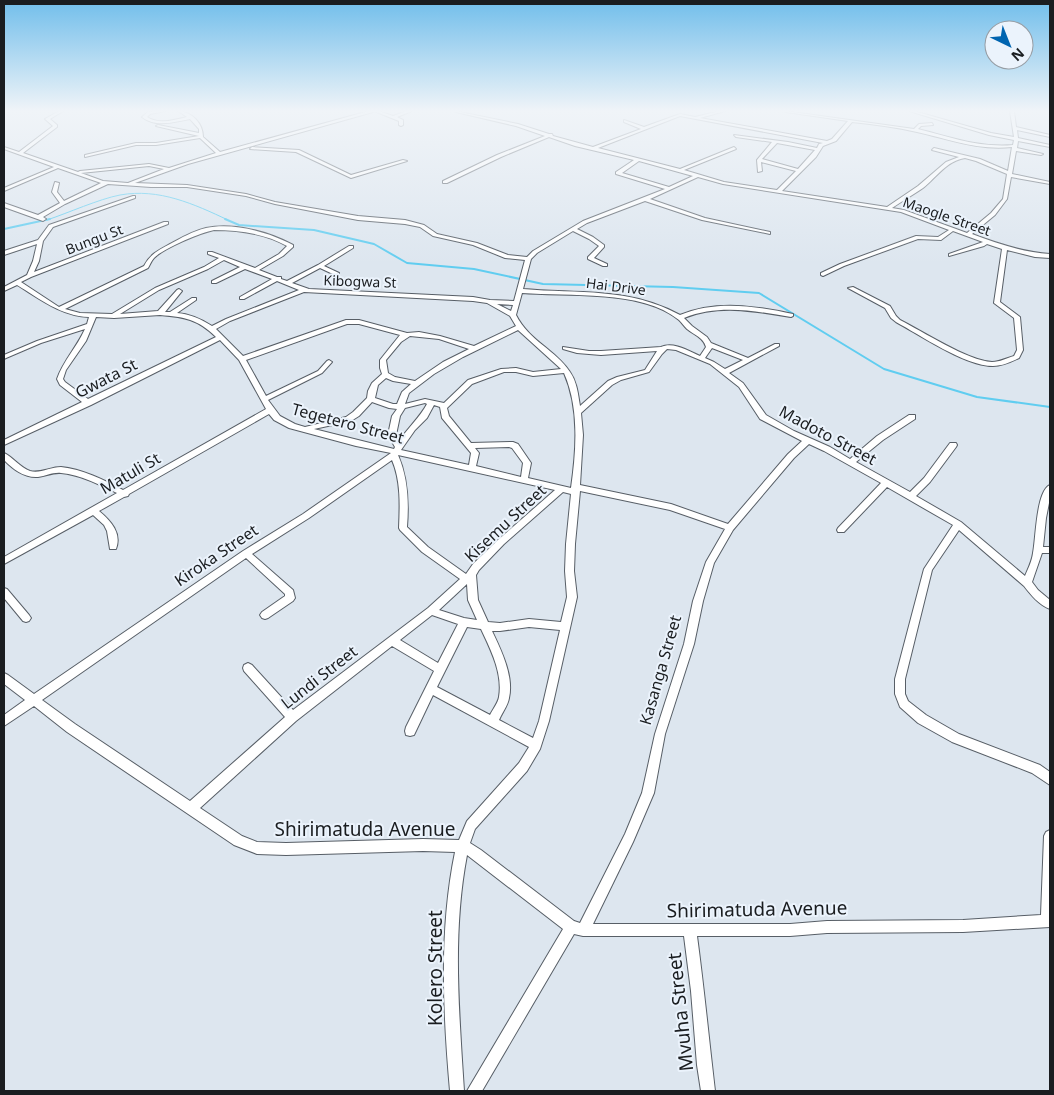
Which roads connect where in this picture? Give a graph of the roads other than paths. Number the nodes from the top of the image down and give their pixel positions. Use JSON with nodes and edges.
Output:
{"nodes":[{"id":1,"x":47,"y":162,"type":"edge"},
{"id":2,"x":192,"y":162,"type":"edge"},
{"id":3,"x":320,"y":162,"type":"edge"},
{"id":4,"x":401,"y":162,"type":"edge"},
{"id":5,"x":486,"y":162,"type":"edge"},
{"id":6,"x":634,"y":162,"type":"edge"},
{"id":7,"x":650,"y":162,"type":"edge"},
{"id":8,"x":700,"y":162,"type":"edge"},
{"id":9,"x":759,"y":162,"type":"edge"},
{"id":10,"x":767,"y":162,"type":"edge"},
{"id":11,"x":808,"y":162,"type":"edge"},
{"id":12,"x":947,"y":162,"type":"edge"},
{"id":13,"x":978,"y":162,"type":"edge"},
{"id":14,"x":1011,"y":162,"type":"edge"},
{"id":15,"x":60,"y":166,"type":"junction"},
{"id":16,"x":169,"y":169,"type":"junction"},
{"id":17,"x":681,"y":170,"type":"junction"},
{"id":18,"x":760,"y":171,"type":"dead end"},
{"id":19,"x":800,"y":171,"type":"junction"},
{"id":20,"x":77,"y":172,"type":"junction"},
{"id":21,"x":1009,"y":174,"type":"junction"},
{"id":22,"x":697,"y":176,"type":"junction"},
{"id":23,"x":445,"y":182,"type":"dead end"},
{"id":24,"x":57,"y":183,"type":"dead end"},
{"id":25,"x":106,"y":183,"type":"junction"},
{"id":26,"x":1050,"y":183,"type":"edge"},
{"id":27,"x":126,"y":185,"type":"junction"},
{"id":28,"x":670,"y":189,"type":"junction"},
{"id":29,"x":4,"y":190,"type":"edge"},
{"id":30,"x":778,"y":192,"type":"junction"},
{"id":31,"x":133,"y":197,"type":"dead end"},
{"id":32,"x":645,"y":198,"type":"junction"},
{"id":33,"x":62,"y":203,"type":"junction"},
{"id":34,"x":4,"y":205,"type":"edge"},
{"id":35,"x":889,"y":208,"type":"junction"},
{"id":36,"x":39,"y":217,"type":"junction"},
{"id":37,"x":166,"y":223,"type":"dead end"},
{"id":38,"x":51,"y":226,"type":"junction"},
{"id":39,"x":572,"y":229,"type":"junction"},
{"id":40,"x":954,"y":229,"type":"junction"},
{"id":41,"x":768,"y":233,"type":"dead end"},
{"id":42,"x":968,"y":235,"type":"junction"},
{"id":43,"x":40,"y":241,"type":"junction"},
{"id":44,"x":986,"y":242,"type":"junction"},
{"id":45,"x":351,"y":247,"type":"dead end"},
{"id":46,"x":1005,"y":248,"type":"junction"},
{"id":47,"x":4,"y":253,"type":"edge"},
{"id":48,"x":210,"y":253,"type":"dead end"},
{"id":49,"x":951,"y":255,"type":"dead end"},
{"id":50,"x":1050,"y":256,"type":"edge"},
{"id":51,"x":224,"y":258,"type":"junction"},
{"id":52,"x":528,"y":259,"type":"junction"},
{"id":53,"x":605,"y":265,"type":"dead end"},
{"id":54,"x":246,"y":266,"type":"junction"},
{"id":55,"x":320,"y":266,"type":"junction"},
{"id":56,"x":257,"y":270,"type":"junction"},
{"id":57,"x":337,"y":274,"type":"dead end"},
{"id":58,"x":823,"y":274,"type":"dead end"},
{"id":59,"x":29,"y":276,"type":"junction"},
{"id":60,"x":279,"y":278,"type":"junction"},
{"id":61,"x":214,"y":282,"type":"dead end"},
{"id":62,"x":289,"y":282,"type":"junction"},
{"id":63,"x":18,"y":284,"type":"junction"},
{"id":64,"x":851,"y":288,"type":"dead end"},
{"id":65,"x":4,"y":289,"type":"edge"},
{"id":66,"x":303,"y":290,"type":"junction"},
{"id":67,"x":179,"y":291,"type":"dead end"},
{"id":68,"x":520,"y":291,"type":"junction"},
{"id":69,"x":242,"y":298,"type":"dead end"},
{"id":70,"x":194,"y":299,"type":"dead end"},
{"id":71,"x":488,"y":302,"type":"junction"},
{"id":72,"x":516,"y":303,"type":"junction"},
{"id":73,"x":60,"y":309,"type":"junction"},
{"id":74,"x":160,"y":313,"type":"junction"},
{"id":75,"x":172,"y":313,"type":"junction"},
{"id":76,"x":513,"y":315,"type":"junction"},
{"id":77,"x":791,"y":315,"type":"dead end"},
{"id":78,"x":93,"y":316,"type":"junction"},
{"id":79,"x":114,"y":316,"type":"junction"},
{"id":80,"x":679,"y":318,"type":"junction"},
{"id":81,"x":89,"y":325,"type":"junction"},
{"id":82,"x":519,"y":327,"type":"junction"},
{"id":83,"x":212,"y":329,"type":"junction"},
{"id":84,"x":406,"y":335,"type":"junction"},
{"id":85,"x":219,"y":338,"type":"junction"},
{"id":86,"x":709,"y":344,"type":"junction"},
{"id":87,"x":777,"y":345,"type":"dead end"},
{"id":88,"x":565,"y":348,"type":"dead end"},
{"id":89,"x":476,"y":349,"type":"junction"},
{"id":90,"x":661,"y":350,"type":"junction"},
{"id":91,"x":4,"y":357,"type":"edge"},
{"id":92,"x":702,"y":358,"type":"junction"},
{"id":93,"x":242,"y":359,"type":"junction"},
{"id":94,"x":748,"y":360,"type":"junction"},
{"id":95,"x":329,"y":362,"type":"dead end"},
{"id":96,"x":567,"y":371,"type":"junction"},
{"id":97,"x":725,"y":372,"type":"junction"},
{"id":98,"x":386,"y":375,"type":"junction"},
{"id":99,"x":416,"y":384,"type":"junction"},
{"id":100,"x":265,"y":399,"type":"junction"},
{"id":101,"x":370,"y":399,"type":"junction"},
{"id":102,"x":432,"y":402,"type":"junction"},
{"id":103,"x":88,"y":403,"type":"junction"},
{"id":104,"x":401,"y":406,"type":"junction"},
{"id":105,"x":443,"y":406,"type":"junction"},
{"id":106,"x":270,"y":410,"type":"junction"},
{"id":107,"x":578,"y":412,"type":"junction"},
{"id":108,"x":912,"y":417,"type":"dead end"},
{"id":109,"x":306,"y":430,"type":"junction"},
{"id":110,"x":807,"y":441,"type":"junction"},
{"id":111,"x":4,"y":443,"type":"edge"},
{"id":112,"x":470,"y":446,"type":"junction"},
{"id":113,"x":953,"y":446,"type":"dead end"},
{"id":114,"x":396,"y":451,"type":"junction"},
{"id":115,"x":4,"y":456,"type":"edge"},
{"id":116,"x":851,"y":462,"type":"junction"},
{"id":117,"x":472,"y":468,"type":"junction"},
{"id":118,"x":524,"y":480,"type":"junction"},
{"id":119,"x":886,"y":483,"type":"junction"},
{"id":120,"x":1050,"y":488,"type":"edge"},
{"id":121,"x":562,"y":489,"type":"junction"},
{"id":122,"x":574,"y":489,"type":"junction"},
{"id":123,"x":125,"y":494,"type":"junction"},
{"id":124,"x":910,"y":497,"type":"junction"},
{"id":125,"x":94,"y":511,"type":"junction"},
{"id":126,"x":958,"y":524,"type":"junction"},
{"id":127,"x":730,"y":528,"type":"junction"},
{"id":128,"x":841,"y":530,"type":"dead end"},
{"id":129,"x":113,"y":547,"type":"dead end"},
{"id":130,"x":1038,"y":550,"type":"junction"},
{"id":131,"x":1050,"y":550,"type":"edge"},
{"id":132,"x":246,"y":553,"type":"junction"},
{"id":133,"x":4,"y":562,"type":"edge"},
{"id":134,"x":469,"y":577,"type":"junction"},
{"id":135,"x":1028,"y":583,"type":"junction"},
{"id":136,"x":4,"y":592,"type":"edge"},
{"id":137,"x":1050,"y":605,"type":"edge"},
{"id":138,"x":431,"y":611,"type":"junction"},
{"id":139,"x":265,"y":615,"type":"dead end"},
{"id":140,"x":26,"y":618,"type":"dead end"},
{"id":141,"x":464,"y":622,"type":"junction"},
{"id":142,"x":486,"y":626,"type":"junction"},
{"id":143,"x":566,"y":627,"type":"junction"},
{"id":144,"x":392,"y":641,"type":"junction"},
{"id":145,"x":248,"y":668,"type":"dead end"},
{"id":146,"x":442,"y":670,"type":"junction"},
{"id":147,"x":4,"y":678,"type":"edge"},
{"id":148,"x":432,"y":689,"type":"junction"},
{"id":149,"x":34,"y":700,"type":"junction"},
{"id":150,"x":292,"y":717,"type":"junction"},
{"id":151,"x":4,"y":721,"type":"edge"},
{"id":152,"x":493,"y":721,"type":"junction"},
{"id":153,"x":410,"y":731,"type":"dead end"},
{"id":154,"x":536,"y":745,"type":"junction"},
{"id":155,"x":1050,"y":779,"type":"edge"},
{"id":156,"x":191,"y":808,"type":"junction"},
{"id":157,"x":1050,"y":836,"type":"edge"},
{"id":158,"x":463,"y":846,"type":"junction"},
{"id":159,"x":1049,"y":921,"type":"edge"},
{"id":160,"x":577,"y":929,"type":"junction"},
{"id":161,"x":690,"y":929,"type":"junction"},
{"id":162,"x":458,"y":1091,"type":"edge"},
{"id":163,"x":474,"y":1091,"type":"edge"},
{"id":164,"x":708,"y":1091,"type":"edge"}],
"edges":[{"from":1,"to":15,"type":"street"},
{"from":2,"to":16,"type":"street"},
{"from":3,"to":4,"type":"street"},
{"from":5,"to":23,"type":"street"},
{"from":6,"to":28,"type":"street"},
{"from":7,"to":17,"type":"street","name":"Maogle Street"},
{"from":8,"to":17,"type":"street"},
{"from":9,"to":18,"type":"street"},
{"from":10,"to":19,"type":"street"},
{"from":11,"to":19,"type":"street"},
{"from":12,"to":35,"type":"street"},
{"from":13,"to":21,"type":"street"},
{"from":14,"to":21,"type":"street"},
{"from":15,"to":20,"type":"street"},
{"from":15,"to":29,"type":"street"},
{"from":16,"to":20,"type":"street"},
{"from":16,"to":27,"type":"street"},
{"from":17,"to":22,"type":"street","name":"Maogle Street"},
{"from":19,"to":30,"type":"street"},
{"from":20,"to":25,"type":"street"},
{"from":21,"to":26,"type":"street"},
{"from":21,"to":42,"type":"street"},
{"from":22,"to":28,"type":"street"},
{"from":22,"to":30,"type":"street","name":"Maogle Street"},
{"from":24,"to":33,"type":"street"},
{"from":25,"to":27,"type":"street"},
{"from":25,"to":33,"type":"street"},
{"from":27,"to":52,"type":"street"},
{"from":28,"to":32,"type":"street"},
{"from":30,"to":35,"type":"street","name":"Maogle Street"},
{"from":31,"to":38,"type":"street"},
{"from":32,"to":39,"type":"street"},
{"from":32,"to":41,"type":"street"},
{"from":33,"to":36,"type":"street"},
{"from":34,"to":36,"type":"street"},
{"from":35,"to":40,"type":"street","name":"Maogle Street"},
{"from":36,"to":38,"type":"street"},
{"from":37,"to":59,"type":"street","name":"Bungu St"},
{"from":38,"to":43,"type":"street"},
{"from":39,"to":52,"type":"street"},
{"from":39,"to":53,"type":"street"},
{"from":40,"to":42,"type":"street","name":"Maogle Street"},
{"from":40,"to":58,"type":"street"},
{"from":42,"to":44,"type":"street","name":"Maogle Street"},
{"from":43,"to":47,"type":"street"},
{"from":43,"to":59,"type":"street"},
{"from":44,"to":46,"type":"street","name":"Maogle Street"},
{"from":44,"to":49,"type":"street"},
{"from":45,"to":55,"type":"street"},
{"from":46,"to":50,"type":"street","name":"Maogle Street"},
{"from":46,"to":64,"type":"street"},
{"from":48,"to":51,"type":"street","name":"Kibogwa St"},
{"from":51,"to":54,"type":"street","name":"Kibogwa St"},
{"from":51,"to":79,"type":"street"},
{"from":52,"to":68,"type":"street"},
{"from":54,"to":56,"type":"street","name":"Kibogwa St"},
{"from":54,"to":61,"type":"street"},
{"from":55,"to":57,"type":"street"},
{"from":55,"to":62,"type":"street"},
{"from":56,"to":60,"type":"street","name":"Kibogwa St"},
{"from":56,"to":73,"type":"street"},
{"from":59,"to":63,"type":"street","name":"Bungu St"},
{"from":60,"to":62,"type":"street","name":"Kibogwa St"},
{"from":60,"to":69,"type":"street"},
{"from":62,"to":66,"type":"street","name":"Kibogwa St"},
{"from":63,"to":65,"type":"street","name":"Bungu St"},
{"from":63,"to":73,"type":"street","name":"Tegetero Street"},
{"from":66,"to":71,"type":"street","name":"Kibogwa St"},
{"from":66,"to":83,"type":"street"},
{"from":67,"to":74,"type":"street"},
{"from":68,"to":72,"type":"street"},
{"from":68,"to":80,"type":"street","name":"Hai Drive"},
{"from":70,"to":75,"type":"street"},
{"from":71,"to":72,"type":"street"},
{"from":71,"to":76,"type":"street","name":"Kibogwa St"},
{"from":72,"to":76,"type":"street"},
{"from":73,"to":78,"type":"street","name":"Tegetero Street"},
{"from":74,"to":75,"type":"street","name":"Tegetero Street"},
{"from":74,"to":79,"type":"street","name":"Tegetero Street"},
{"from":75,"to":83,"type":"street","name":"Tegetero Street"},
{"from":76,"to":82,"type":"street"},
{"from":77,"to":80,"type":"street"},
{"from":78,"to":79,"type":"street","name":"Tegetero Street"},
{"from":78,"to":81,"type":"street"},
{"from":80,"to":86,"type":"street","name":"Hai Drive"},
{"from":81,"to":91,"type":"street"},
{"from":81,"to":103,"type":"street"},
{"from":82,"to":89,"type":"street"},
{"from":82,"to":96,"type":"street"},
{"from":83,"to":85,"type":"street","name":"Tegetero Street"},
{"from":84,"to":89,"type":"street"},
{"from":84,"to":93,"type":"street"},
{"from":84,"to":98,"type":"street"},
{"from":85,"to":93,"type":"street","name":"Tegetero Street"},
{"from":85,"to":103,"type":"street","name":"Gwata St"},
{"from":86,"to":92,"type":"street"},
{"from":86,"to":94,"type":"street","name":"Hai Drive"},
{"from":87,"to":94,"type":"street"},
{"from":88,"to":90,"type":"street","name":"Madoto Street"},
{"from":89,"to":99,"type":"street"},
{"from":90,"to":92,"type":"street","name":"Madoto Street"},
{"from":90,"to":107,"type":"street"},
{"from":92,"to":97,"type":"street","name":"Madoto Street"},
{"from":93,"to":100,"type":"street","name":"Tegetero Street"},
{"from":94,"to":97,"type":"street"},
{"from":95,"to":100,"type":"street"},
{"from":96,"to":105,"type":"street"},
{"from":96,"to":107,"type":"street","name":"Kolero Street"},
{"from":97,"to":110,"type":"street","name":"Madoto Street"},
{"from":98,"to":99,"type":"street"},
{"from":98,"to":101,"type":"street"},
{"from":99,"to":104,"type":"street"},
{"from":100,"to":106,"type":"street","name":"Tegetero Street"},
{"from":101,"to":104,"type":"street"},
{"from":101,"to":109,"type":"street"},
{"from":102,"to":104,"type":"street"},
{"from":102,"to":105,"type":"street"},
{"from":102,"to":114,"type":"street","name":"Kiroka Street"},
{"from":103,"to":111,"type":"street","name":"Gwata St"},
{"from":104,"to":114,"type":"street"},
{"from":105,"to":112,"type":"street"},
{"from":106,"to":109,"type":"street","name":"Tegetero Street"},
{"from":106,"to":123,"type":"street","name":"Matuli St"},
{"from":107,"to":122,"type":"street","name":"Kolero Street"},
{"from":108,"to":116,"type":"street"},
{"from":109,"to":114,"type":"street","name":"Tegetero Street"},
{"from":110,"to":116,"type":"street","name":"Madoto Street"},
{"from":110,"to":127,"type":"street","name":"Kasanga Street"},
{"from":112,"to":117,"type":"street"},
{"from":112,"to":118,"type":"street"},
{"from":113,"to":124,"type":"street"},
{"from":114,"to":117,"type":"street","name":"Tegetero Street"},
{"from":114,"to":132,"type":"street","name":"Kiroka Street"},
{"from":114,"to":134,"type":"street"},
{"from":115,"to":123,"type":"street"},
{"from":116,"to":119,"type":"street","name":"Madoto Street"},
{"from":117,"to":118,"type":"street","name":"Tegetero Street"},
{"from":118,"to":121,"type":"street","name":"Tegetero Street"},
{"from":119,"to":124,"type":"street","name":"Madoto Street"},
{"from":119,"to":128,"type":"street"},
{"from":120,"to":130,"type":"street"},
{"from":121,"to":122,"type":"street","name":"Tegetero Street"},
{"from":121,"to":134,"type":"street","name":"Kisemu Street"},
{"from":122,"to":127,"type":"street","name":"Tegetero Street"},
{"from":122,"to":143,"type":"street","name":"Kolero Street"},
{"from":123,"to":125,"type":"street","name":"Matuli St"},
{"from":124,"to":126,"type":"street","name":"Madoto Street"},
{"from":125,"to":129,"type":"street"},
{"from":125,"to":133,"type":"street","name":"Matuli St"},
{"from":126,"to":135,"type":"street","name":"Madoto Street"},
{"from":126,"to":155,"type":"street"},
{"from":127,"to":160,"type":"street","name":"Kasanga Street"},
{"from":130,"to":131,"type":"street"},
{"from":130,"to":135,"type":"street"},
{"from":132,"to":139,"type":"street"},
{"from":132,"to":149,"type":"street","name":"Kiroka Street"},
{"from":134,"to":138,"type":"street","name":"Lundi Street"},
{"from":134,"to":142,"type":"street","name":"Kisemu Street"},
{"from":135,"to":137,"type":"street"},
{"from":136,"to":140,"type":"street"},
{"from":138,"to":141,"type":"street"},
{"from":138,"to":144,"type":"street","name":"Lundi Street"},
{"from":141,"to":142,"type":"street"},
{"from":141,"to":146,"type":"street"},
{"from":142,"to":143,"type":"street"},
{"from":142,"to":152,"type":"street","name":"Kisemu Street"},
{"from":143,"to":154,"type":"street","name":"Kolero Street"},
{"from":144,"to":146,"type":"street"},
{"from":144,"to":150,"type":"street","name":"Lundi Street"},
{"from":145,"to":150,"type":"street"},
{"from":146,"to":148,"type":"street"},
{"from":147,"to":149,"type":"street","name":"Shirimatuda Avenue"},
{"from":148,"to":152,"type":"street"},
{"from":148,"to":153,"type":"street"},
{"from":149,"to":151,"type":"street","name":"Kiroka Street"},
{"from":149,"to":156,"type":"street","name":"Shirimatuda Avenue"},
{"from":150,"to":156,"type":"street","name":"Lundi Street"},
{"from":152,"to":154,"type":"street"},
{"from":154,"to":158,"type":"street","name":"Kolero Street"},
{"from":156,"to":158,"type":"street","name":"Shirimatuda Avenue"},
{"from":157,"to":159,"type":"street"},
{"from":158,"to":160,"type":"street","name":"Shirimatuda Avenue"},
{"from":158,"to":162,"type":"street","name":"Kolero Street"},
{"from":159,"to":161,"type":"street","name":"Shirimatuda Avenue"},
{"from":160,"to":161,"type":"street","name":"Shirimatuda Avenue"},
{"from":160,"to":163,"type":"street","name":"Kasanga Street"},
{"from":161,"to":164,"type":"street","name":"Mvuha Street"}]}
